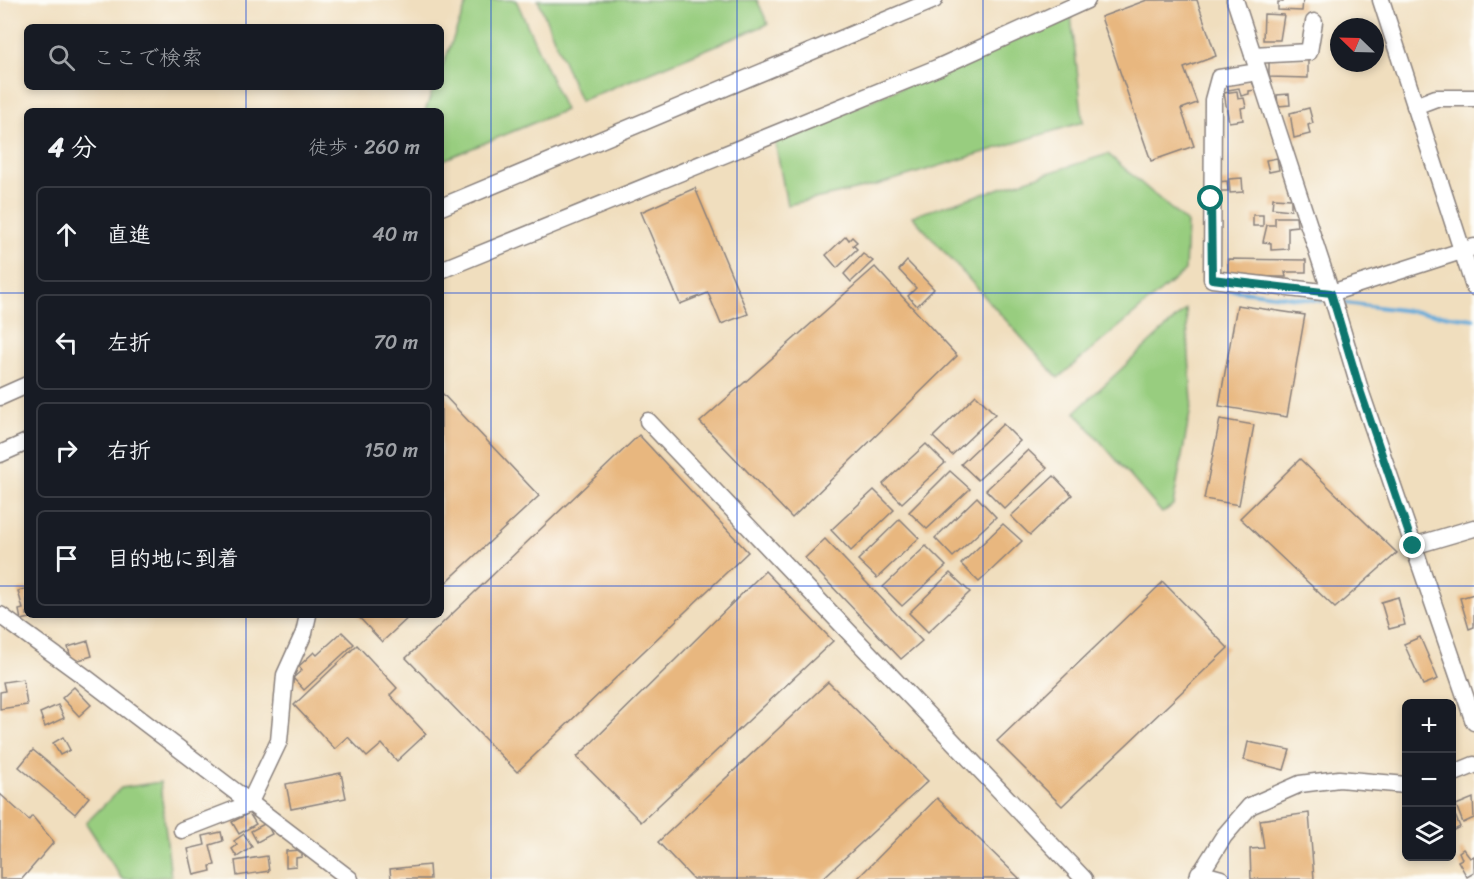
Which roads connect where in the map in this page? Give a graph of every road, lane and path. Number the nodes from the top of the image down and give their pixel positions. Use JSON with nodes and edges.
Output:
{"nodes":[{"id":1,"x":934,"y":0,"type":"edge"},
{"id":2,"x":1087,"y":0,"type":"edge"},
{"id":3,"x":1235,"y":0,"type":"edge"},
{"id":4,"x":1381,"y":0,"type":"edge"},
{"id":5,"x":1314,"y":22,"type":"dead end"},
{"id":6,"x":1253,"y":55,"type":"junction"},
{"id":7,"x":1258,"y":72,"type":"junction"},
{"id":8,"x":1474,"y":98,"type":"edge"},
{"id":9,"x":1415,"y":106,"type":"junction"},
{"id":10,"x":444,"y":206,"type":"edge"},
{"id":11,"x":1468,"y":249,"type":"edge"},
{"id":12,"x":444,"y":269,"type":"edge"},
{"id":13,"x":1474,"y":287,"type":"edge"},
{"id":14,"x":1331,"y":293,"type":"junction"},
{"id":15,"x":24,"y":386,"type":"edge"},
{"id":16,"x":0,"y":398,"type":"edge"},
{"id":17,"x":648,"y":421,"type":"dead end"},
{"id":18,"x":24,"y":443,"type":"edge"},
{"id":19,"x":0,"y":454,"type":"edge"},
{"id":20,"x":1474,"y":528,"type":"edge"},
{"id":21,"x":1413,"y":546,"type":"junction"},
{"id":22,"x":0,"y":615,"type":"edge"},
{"id":23,"x":307,"y":618,"type":"edge"},
{"id":24,"x":1469,"y":693,"type":"edge"},
{"id":25,"x":1474,"y":722,"type":"edge"},
{"id":26,"x":1474,"y":765,"type":"edge"},
{"id":27,"x":1456,"y":772,"type":"edge"},
{"id":28,"x":1402,"y":784,"type":"edge"},
{"id":29,"x":249,"y":804,"type":"junction"},
{"id":30,"x":182,"y":830,"type":"dead end"},
{"id":31,"x":1198,"y":876,"type":"edge"},
{"id":32,"x":350,"y":879,"type":"edge"},
{"id":33,"x":1084,"y":879,"type":"edge"},
{"id":34,"x":1221,"y":879,"type":"edge"}],
"edges":[{"from":1,"to":10,"type":"street"},
{"from":2,"to":12,"type":"street"},
{"from":3,"to":6,"type":"street"},
{"from":4,"to":9,"type":"street"},
{"from":5,"to":6,"type":"street"},
{"from":6,"to":7,"type":"street"},
{"from":7,"to":14,"type":"street"},
{"from":7,"to":14,"type":"street"},
{"from":8,"to":9,"type":"street"},
{"from":9,"to":11,"type":"street"},
{"from":11,"to":13,"type":"street"},
{"from":11,"to":14,"type":"street"},
{"from":14,"to":21,"type":"street"},
{"from":15,"to":16,"type":"street"},
{"from":17,"to":33,"type":"street"},
{"from":18,"to":19,"type":"street"},
{"from":20,"to":21,"type":"street"},
{"from":21,"to":24,"type":"street"},
{"from":22,"to":29,"type":"street"},
{"from":23,"to":29,"type":"street"},
{"from":24,"to":25,"type":"street"},
{"from":26,"to":27,"type":"street"},
{"from":28,"to":31,"type":"street"},
{"from":29,"to":30,"type":"street"},
{"from":29,"to":32,"type":"street"},
{"from":31,"to":34,"type":"street"}]}
